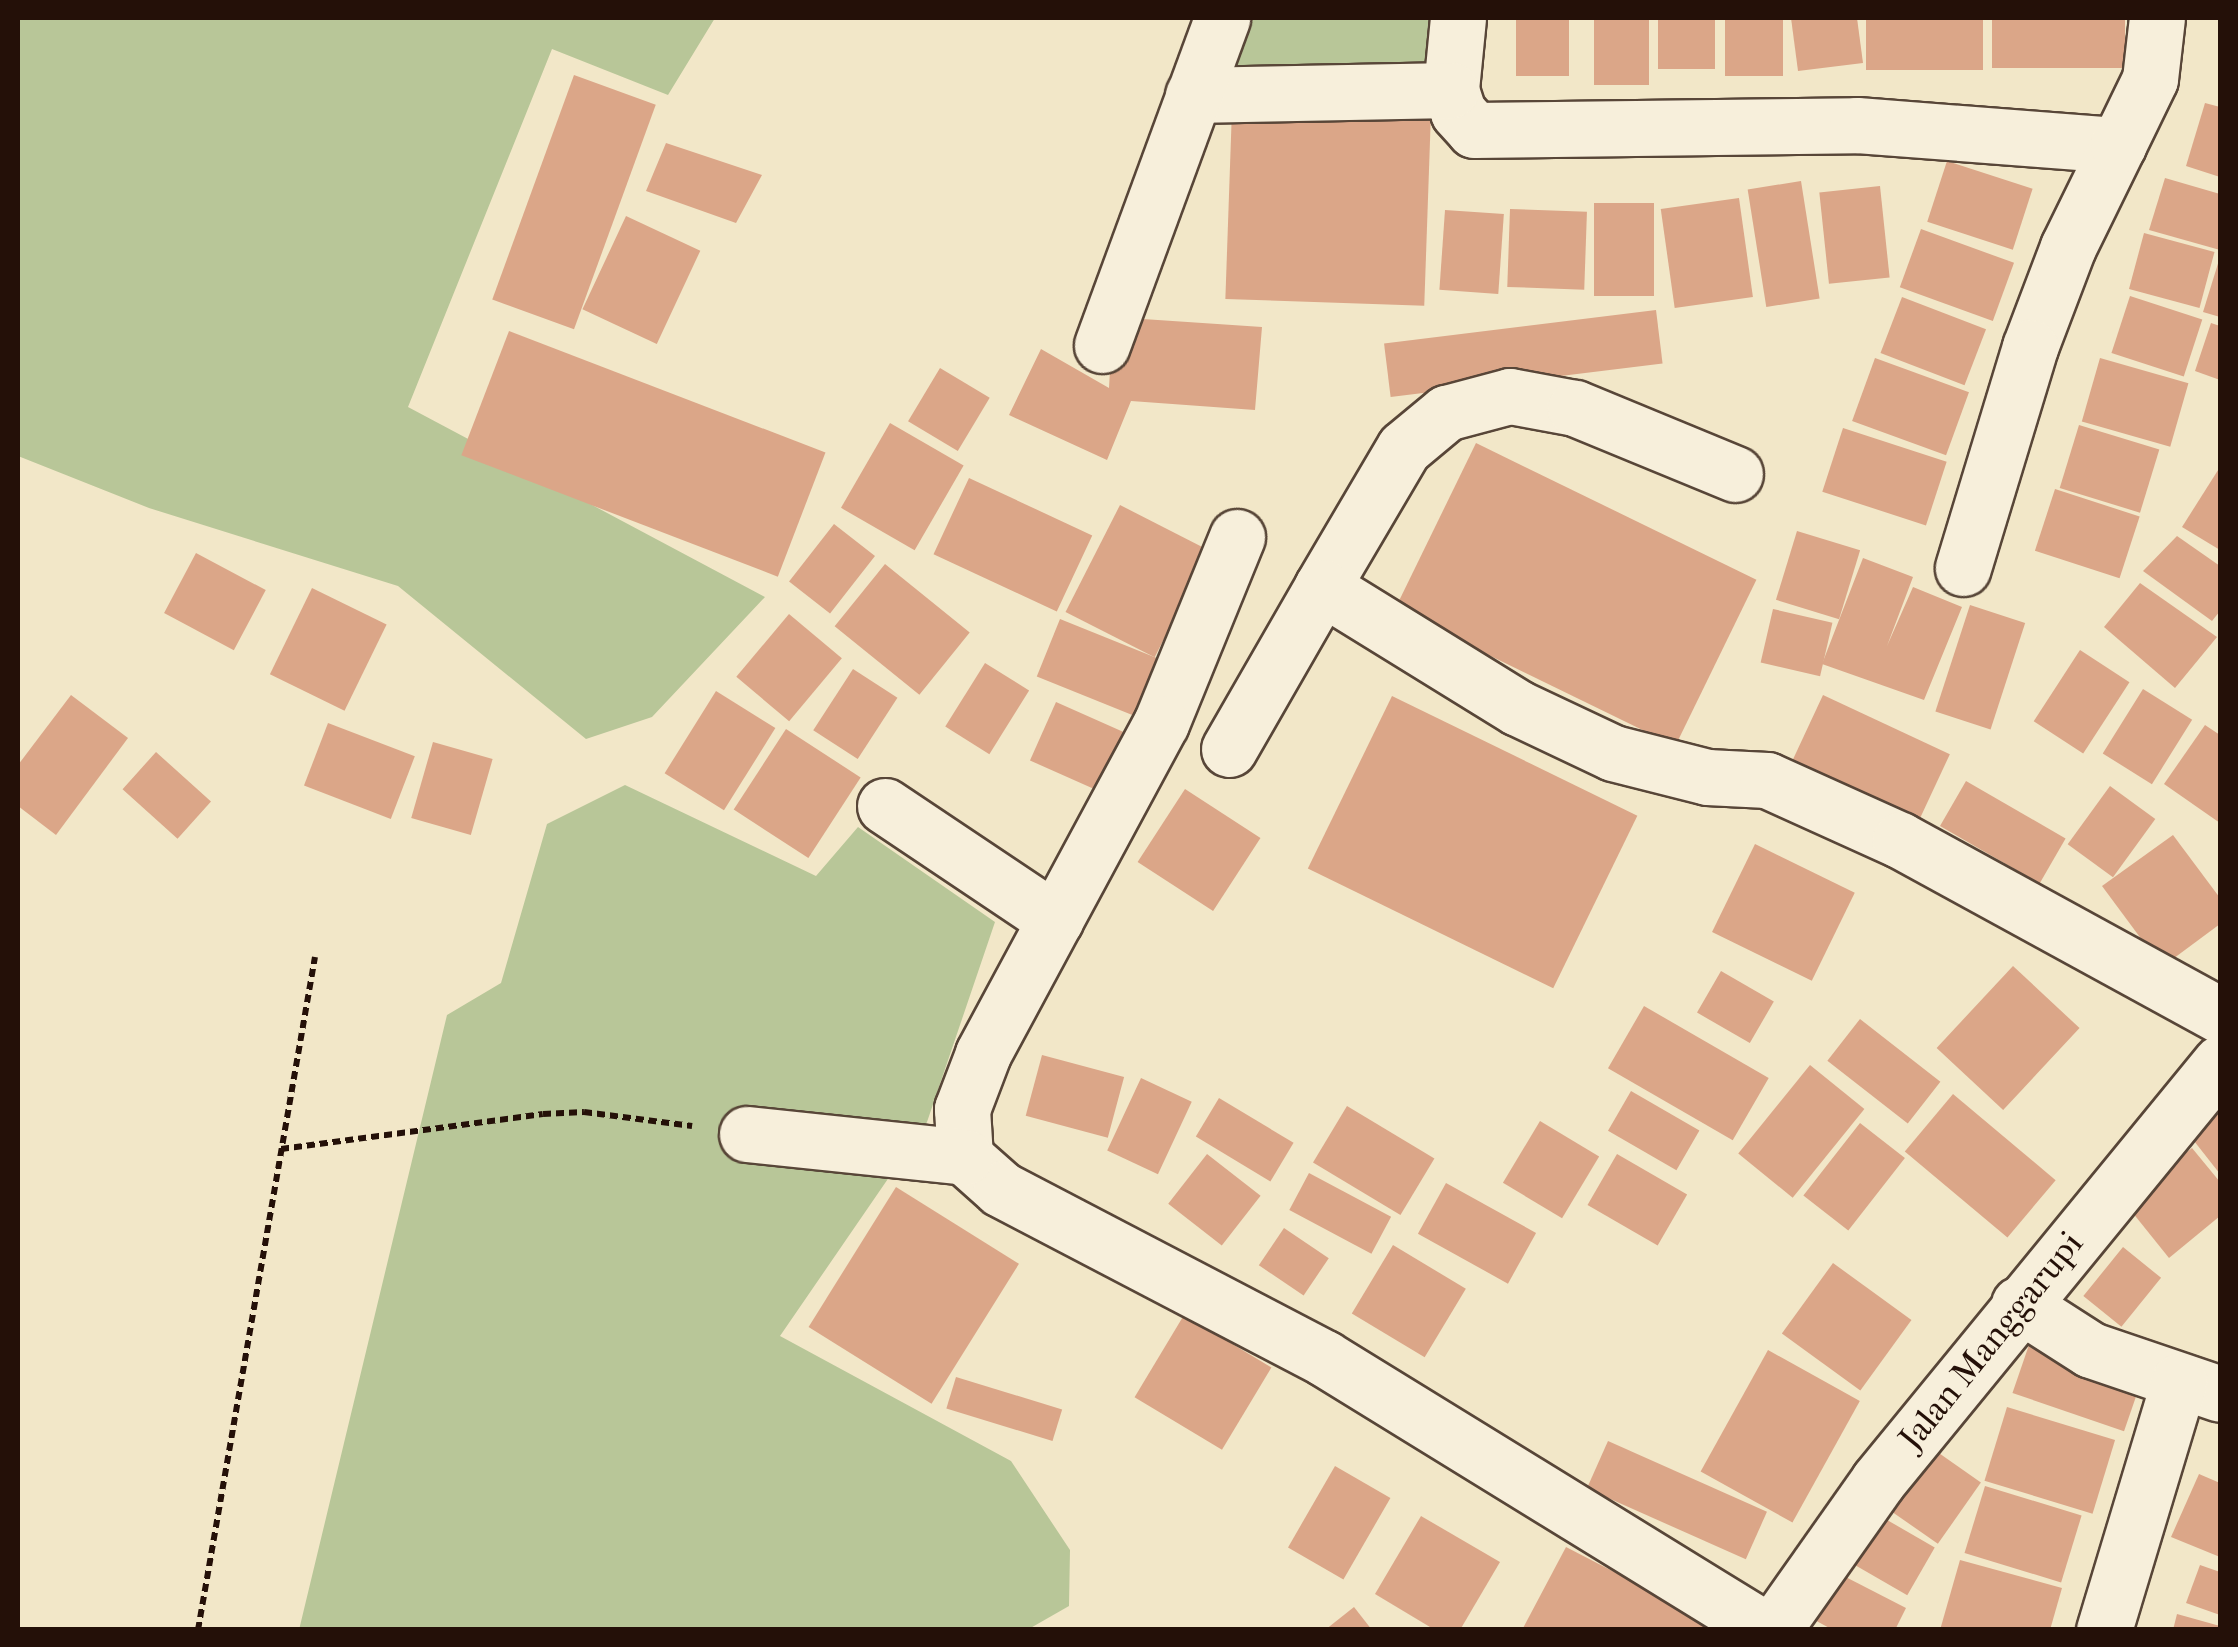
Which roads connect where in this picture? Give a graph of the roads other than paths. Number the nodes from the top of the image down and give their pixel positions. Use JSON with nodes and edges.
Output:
{"nodes":[{"id":1,"x":1222,"y":18,"type":"edge"},
{"id":2,"x":1458,"y":18,"type":"edge"},
{"id":3,"x":2157,"y":18,"type":"edge"},
{"id":4,"x":1451,"y":90,"type":"junction"},
{"id":5,"x":1193,"y":96,"type":"junction"},
{"id":6,"x":2118,"y":145,"type":"junction"},
{"id":7,"x":1102,"y":345,"type":"dead end"},
{"id":8,"x":1735,"y":474,"type":"dead end"},
{"id":9,"x":1237,"y":537,"type":"dead end"},
{"id":10,"x":1963,"y":568,"type":"dead end"},
{"id":11,"x":1322,"y":587,"type":"junction"},
{"id":12,"x":1229,"y":749,"type":"dead end"},
{"id":13,"x":885,"y":806,"type":"dead end"},
{"id":14,"x":1055,"y":920,"type":"junction"},
{"id":15,"x":2220,"y":1015,"type":"edge"},
{"id":16,"x":2220,"y":1063,"type":"edge"},
{"id":17,"x":748,"y":1134,"type":"road end"},
{"id":18,"x":965,"y":1157,"type":"junction"},
{"id":19,"x":2019,"y":1304,"type":"junction"},
{"id":20,"x":2200,"y":1388,"type":"edge"},
{"id":21,"x":1770,"y":1630,"type":"edge"},
{"id":22,"x":2104,"y":1630,"type":"edge"}],
"edges":[{"from":1,"to":5,"type":"street"},
{"from":2,"to":4,"type":"street"},
{"from":3,"to":6,"type":"street"},
{"from":4,"to":5,"type":"street"},
{"from":4,"to":6,"type":"street"},
{"from":5,"to":7,"type":"street"},
{"from":6,"to":10,"type":"street"},
{"from":8,"to":11,"type":"street"},
{"from":9,"to":14,"type":"street"},
{"from":11,"to":12,"type":"street"},
{"from":11,"to":15,"type":"street"},
{"from":13,"to":14,"type":"street"},
{"from":14,"to":18,"type":"street"},
{"from":16,"to":19,"type":"street","name":"Jalan Manggarupi"},
{"from":17,"to":18,"type":"street"},
{"from":18,"to":21,"type":"street"},
{"from":19,"to":20,"type":"street"},
{"from":19,"to":21,"type":"street","name":"Jalan Manggarupi"},
{"from":20,"to":22,"type":"street"}]}
